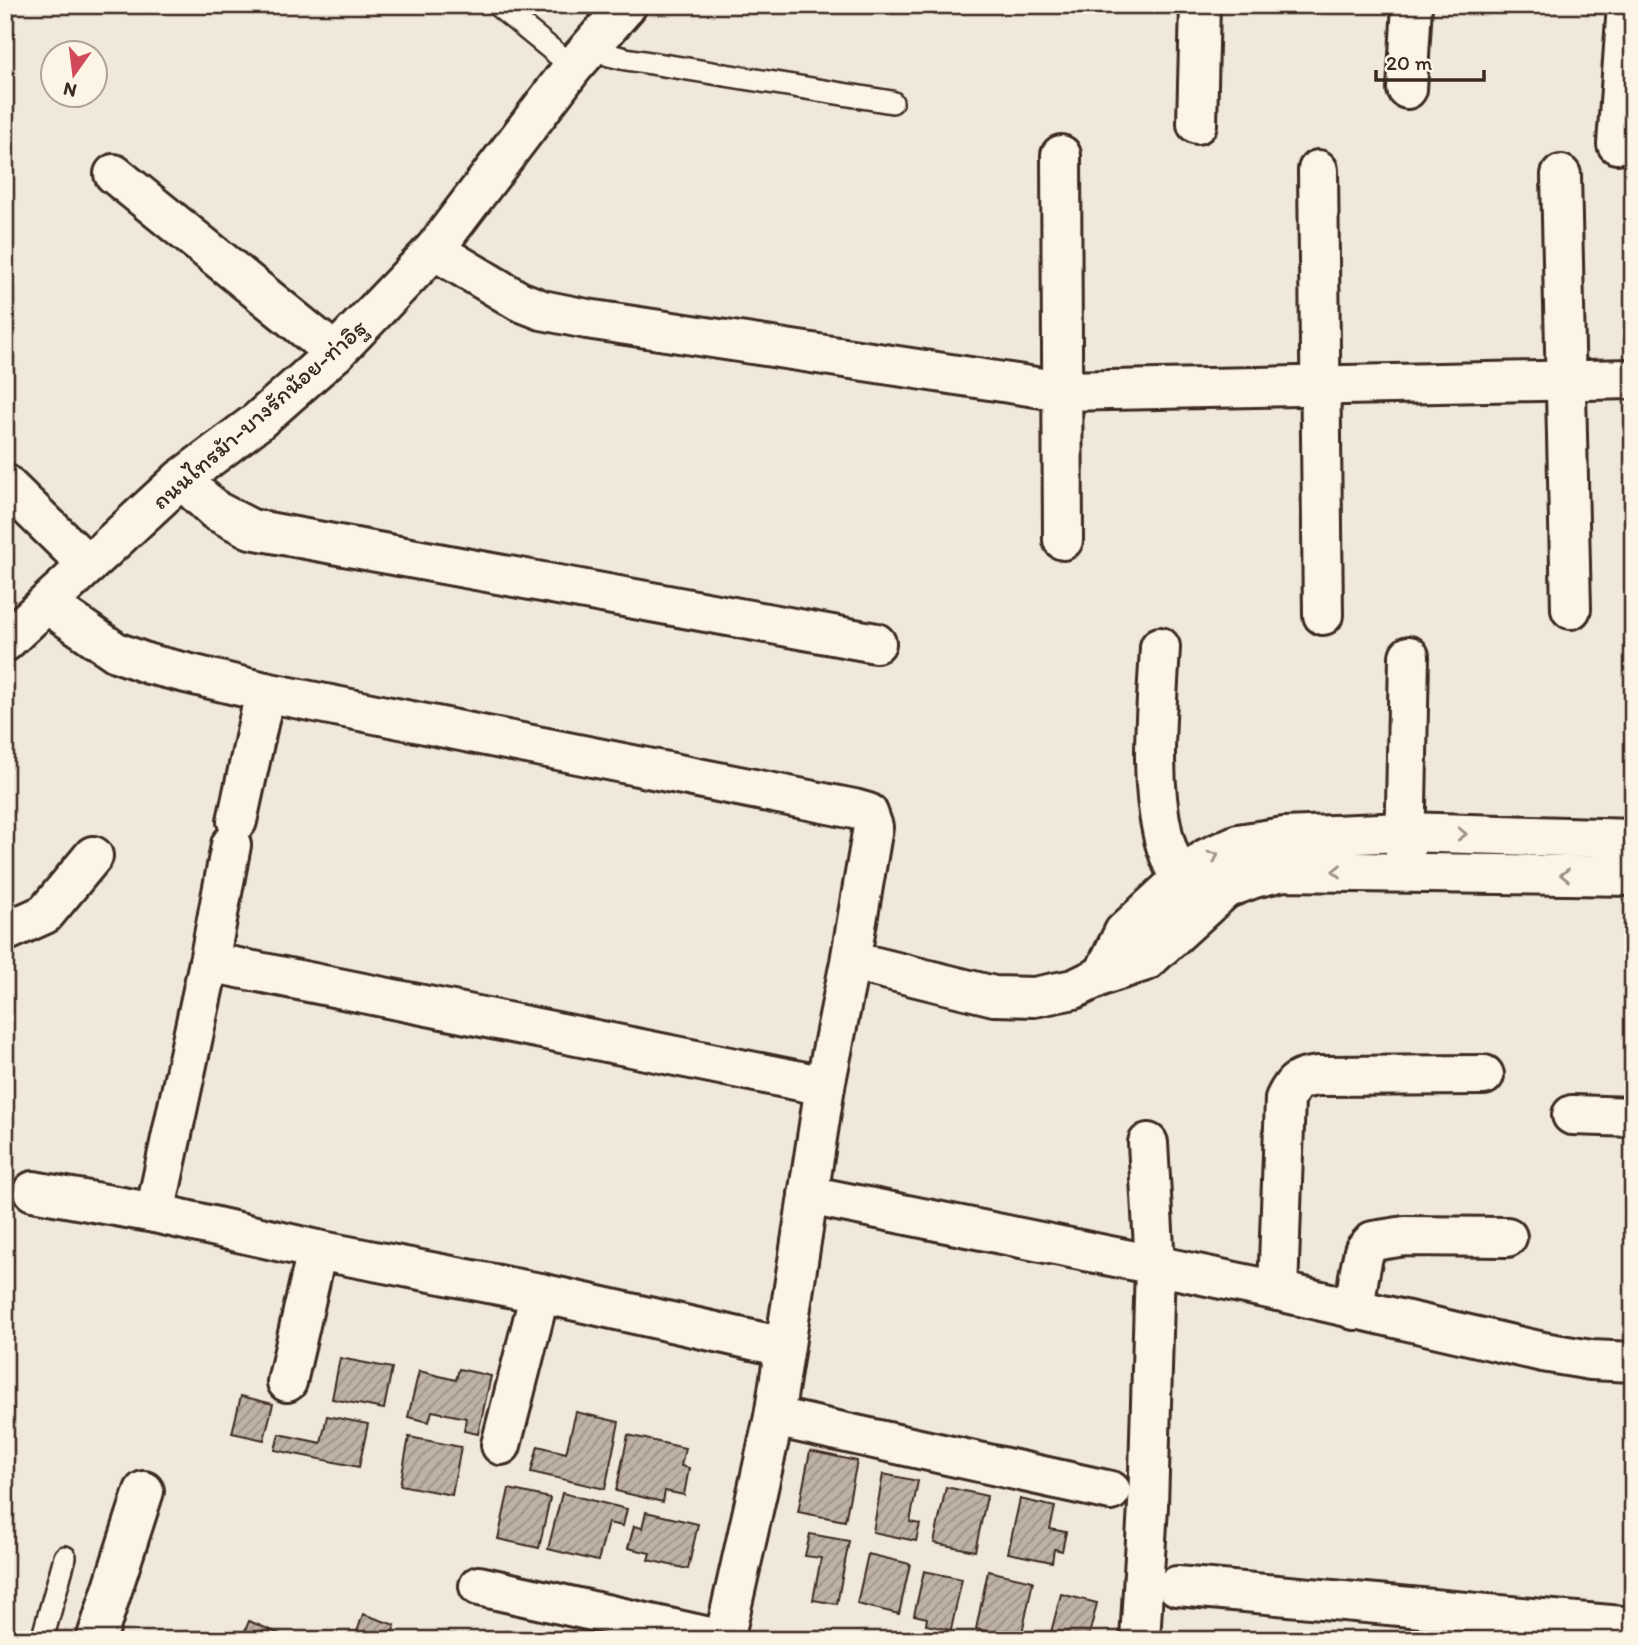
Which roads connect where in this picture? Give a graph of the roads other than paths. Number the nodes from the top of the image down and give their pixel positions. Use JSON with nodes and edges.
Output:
{"nodes":[{"id":1,"x":497,"y":5,"type":"edge"},
{"id":2,"x":627,"y":5,"type":"edge"},
{"id":3,"x":1200,"y":5,"type":"edge"},
{"id":4,"x":1412,"y":5,"type":"edge"},
{"id":5,"x":1627,"y":5,"type":"edge"},
{"id":6,"x":584,"y":54,"type":"junction"},
{"id":7,"x":1407,"y":89,"type":"dead end"},
{"id":8,"x":892,"y":102,"type":"dead end"},
{"id":9,"x":1197,"y":124,"type":"dead end"},
{"id":10,"x":1617,"y":144,"type":"dead end"},
{"id":11,"x":1061,"y":155,"type":"dead end"},
{"id":12,"x":1318,"y":170,"type":"dead end"},
{"id":13,"x":114,"y":174,"type":"dead end"},
{"id":14,"x":1561,"y":175,"type":"dead end"},
{"id":15,"x":434,"y":250,"type":"junction"},
{"id":16,"x":335,"y":353,"type":"junction"},
{"id":17,"x":1633,"y":379,"type":"edge"},
{"id":18,"x":1565,"y":380,"type":"junction"},
{"id":19,"x":1321,"y":385,"type":"junction"},
{"id":20,"x":1062,"y":391,"type":"junction"},
{"id":21,"x":181,"y":480,"type":"junction"},
{"id":22,"x":5,"y":484,"type":"edge"},
{"id":23,"x":1063,"y":540,"type":"dead end"},
{"id":24,"x":88,"y":565,"type":"junction"},
{"id":25,"x":47,"y":604,"type":"junction"},
{"id":26,"x":1570,"y":609,"type":"dead end"},
{"id":27,"x":1323,"y":615,"type":"dead end"},
{"id":28,"x":5,"y":642,"type":"edge"},
{"id":29,"x":876,"y":643,"type":"dead end"},
{"id":30,"x":1160,"y":647,"type":"dead end"},
{"id":31,"x":1409,"y":656,"type":"dead end"},
{"id":32,"x":265,"y":692,"type":"junction"},
{"id":33,"x":1405,"y":832,"type":"junction"},
{"id":34,"x":1633,"y":839,"type":"edge"},
{"id":35,"x":93,"y":856,"type":"dead end"},
{"id":36,"x":1405,"y":872,"type":"junction"},
{"id":37,"x":1633,"y":876,"type":"edge"},
{"id":38,"x":1180,"y":880,"type":"junction"},
{"id":39,"x":1196,"y":915,"type":"junction"},
{"id":40,"x":5,"y":932,"type":"edge"},
{"id":41,"x":1135,"y":946,"type":"junction"},
{"id":42,"x":209,"y":962,"type":"junction"},
{"id":43,"x":872,"y":966,"type":"dead end"},
{"id":44,"x":1484,"y":1075,"type":"dead end"},
{"id":45,"x":825,"y":1086,"type":"junction"},
{"id":46,"x":1572,"y":1115,"type":"dead end"},
{"id":47,"x":1633,"y":1117,"type":"edge"},
{"id":48,"x":1148,"y":1143,"type":"dead end"},
{"id":49,"x":33,"y":1191,"type":"dead end"},
{"id":50,"x":808,"y":1195,"type":"junction"},
{"id":51,"x":155,"y":1213,"type":"junction"},
{"id":52,"x":1507,"y":1237,"type":"dead end"},
{"id":53,"x":317,"y":1250,"type":"junction"},
{"id":54,"x":1155,"y":1265,"type":"junction"},
{"id":55,"x":1278,"y":1291,"type":"junction"},
{"id":56,"x":541,"y":1293,"type":"junction"},
{"id":57,"x":1354,"y":1310,"type":"junction"},
{"id":58,"x":785,"y":1347,"type":"junction"},
{"id":59,"x":1633,"y":1362,"type":"edge"},
{"id":60,"x":287,"y":1382,"type":"dead end"},
{"id":61,"x":774,"y":1417,"type":"junction"},
{"id":62,"x":501,"y":1446,"type":"dead end"},
{"id":63,"x":144,"y":1491,"type":"dead end"},
{"id":64,"x":1111,"y":1491,"type":"dead end"},
{"id":65,"x":65,"y":1557,"type":"dead end"},
{"id":66,"x":479,"y":1586,"type":"dead end"},
{"id":67,"x":1177,"y":1586,"type":"dead end"},
{"id":68,"x":1633,"y":1627,"type":"edge"},
{"id":69,"x":42,"y":1640,"type":"edge"},
{"id":70,"x":96,"y":1640,"type":"edge"},
{"id":71,"x":724,"y":1640,"type":"edge"},
{"id":72,"x":1140,"y":1640,"type":"edge"}],
"edges":[{"from":1,"to":6,"type":"lane"},
{"from":2,"to":6,"type":"street","name":"ถนนไทรม้า-บางรักน้อย-ท่าอิฐ"},
{"from":3,"to":9,"type":"street"},
{"from":4,"to":7,"type":"street"},
{"from":5,"to":10,"type":"street"},
{"from":6,"to":8,"type":"lane"},
{"from":6,"to":15,"type":"street","name":"ถนนไทรม้า-บางรักน้อย-ท่าอิฐ"},
{"from":11,"to":20,"type":"street"},
{"from":12,"to":19,"type":"street"},
{"from":13,"to":16,"type":"street"},
{"from":14,"to":18,"type":"street"},
{"from":15,"to":16,"type":"street","name":"ถนนไทรม้า-บางรักน้อย-ท่าอิฐ"},
{"from":15,"to":20,"type":"street"},
{"from":16,"to":21,"type":"street","name":"ถนนไทรม้า-บางรักน้อย-ท่าอิฐ"},
{"from":17,"to":18,"type":"street"},
{"from":18,"to":19,"type":"street"},
{"from":18,"to":26,"type":"street"},
{"from":19,"to":20,"type":"street"},
{"from":19,"to":27,"type":"street"},
{"from":20,"to":23,"type":"street"},
{"from":21,"to":24,"type":"street","name":"ถนนไทรม้า-บางรักน้อย-ท่าอิฐ"},
{"from":21,"to":29,"type":"street"},
{"from":22,"to":24,"type":"street"},
{"from":24,"to":25,"type":"street","name":"ถนนไทรม้า-บางรักน้อย-ท่าอิฐ"},
{"from":25,"to":28,"type":"street","name":"ถนนไทรม้า-บางรักน้อย-ท่าอิฐ"},
{"from":25,"to":32,"type":"street"},
{"from":30,"to":38,"type":"street"},
{"from":31,"to":33,"type":"street"},
{"from":32,"to":42,"type":"street"},
{"from":32,"to":45,"type":"street"},
{"from":33,"to":34,"type":"street","one_way":true},
{"from":33,"to":36,"type":"street"},
{"from":38,"to":33,"type":"street","one_way":true},
{"from":35,"to":40,"type":"street"},
{"from":37,"to":36,"type":"street","one_way":true},
{"from":36,"to":39,"type":"street","one_way":true},
{"from":38,"to":39,"type":"street"},
{"from":38,"to":41,"type":"street"},
{"from":39,"to":41,"type":"street"},
{"from":41,"to":43,"type":"street"},
{"from":42,"to":45,"type":"street"},
{"from":42,"to":51,"type":"street"},
{"from":44,"to":55,"type":"street"},
{"from":45,"to":50,"type":"street"},
{"from":46,"to":47,"type":"street"},
{"from":48,"to":54,"type":"street"},
{"from":49,"to":51,"type":"street"},
{"from":50,"to":54,"type":"street"},
{"from":50,"to":58,"type":"street"},
{"from":51,"to":53,"type":"street"},
{"from":52,"to":57,"type":"street"},
{"from":53,"to":56,"type":"street"},
{"from":53,"to":60,"type":"street"},
{"from":54,"to":55,"type":"street"},
{"from":54,"to":72,"type":"street"},
{"from":55,"to":57,"type":"street"},
{"from":56,"to":58,"type":"street"},
{"from":56,"to":62,"type":"street"},
{"from":57,"to":59,"type":"street"},
{"from":58,"to":61,"type":"street"},
{"from":61,"to":64,"type":"street"},
{"from":61,"to":71,"type":"street"},
{"from":63,"to":70,"type":"street"},
{"from":65,"to":69,"type":"lane"},
{"from":66,"to":71,"type":"street"},
{"from":67,"to":68,"type":"street"}]}
